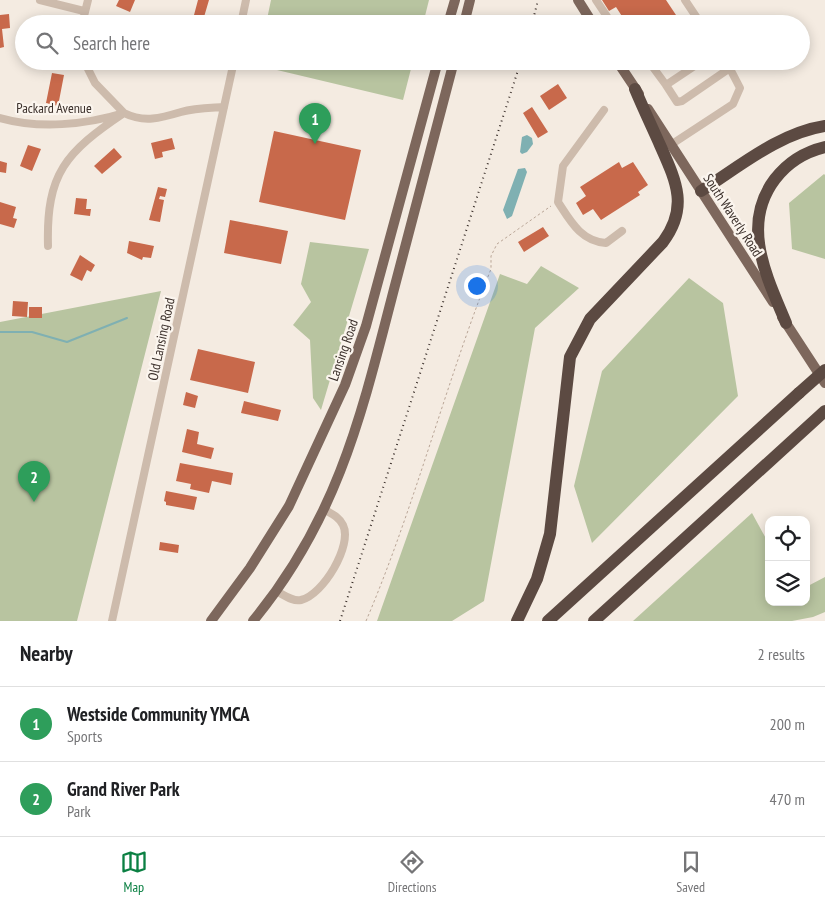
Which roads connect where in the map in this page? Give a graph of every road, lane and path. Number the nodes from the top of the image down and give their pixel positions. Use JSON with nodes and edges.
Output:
{"nodes":[{"id":1,"x":40,"y":0,"type":"edge"},
{"id":2,"x":88,"y":0,"type":"edge"},
{"id":3,"x":246,"y":0,"type":"edge"},
{"id":4,"x":454,"y":0,"type":"edge"},
{"id":5,"x":470,"y":0,"type":"edge"},
{"id":6,"x":578,"y":0,"type":"edge"},
{"id":7,"x":596,"y":0,"type":"edge"},
{"id":8,"x":685,"y":0,"type":"edge"},
{"id":9,"x":84,"y":11,"type":"junction"},
{"id":10,"x":83,"y":15,"type":"edge"},
{"id":11,"x":243,"y":15,"type":"edge"},
{"id":12,"x":450,"y":15,"type":"edge"},
{"id":13,"x":466,"y":15,"type":"edge"},
{"id":14,"x":587,"y":15,"type":"edge"},
{"id":15,"x":606,"y":15,"type":"edge"},
{"id":16,"x":695,"y":15,"type":"edge"},
{"id":17,"x":88,"y":70,"type":"edge"},
{"id":18,"x":232,"y":70,"type":"edge"},
{"id":19,"x":436,"y":70,"type":"edge"},
{"id":20,"x":452,"y":70,"type":"edge"},
{"id":21,"x":622,"y":70,"type":"edge"},
{"id":22,"x":655,"y":70,"type":"edge"},
{"id":23,"x":688,"y":70,"type":"edge"},
{"id":24,"x":721,"y":70,"type":"edge"},
{"id":25,"x":731,"y":70,"type":"edge"},
{"id":26,"x":666,"y":85,"type":"junction"},
{"id":27,"x":635,"y":89,"type":"junction"},
{"id":28,"x":224,"y":108,"type":"junction"},
{"id":29,"x":604,"y":110,"type":"dead end"},
{"id":30,"x":124,"y":113,"type":"junction"},
{"id":31,"x":0,"y":118,"type":"edge"},
{"id":32,"x":825,"y":126,"type":"edge"},
{"id":33,"x":672,"y":144,"type":"junction"},
{"id":34,"x":825,"y":147,"type":"edge"},
{"id":35,"x":701,"y":191,"type":"junction"},
{"id":36,"x":558,"y":202,"type":"junction"},
{"id":37,"x":622,"y":231,"type":"dead end"},
{"id":38,"x":48,"y":246,"type":"dead end"},
{"id":39,"x":786,"y":323,"type":"junction"},
{"id":40,"x":825,"y":370,"type":"edge"},
{"id":41,"x":825,"y":383,"type":"edge"},
{"id":42,"x":821,"y":415,"type":"edge"},
{"id":43,"x":325,"y":510,"type":"junction"},
{"id":44,"x":276,"y":591,"type":"junction"},
{"id":45,"x":112,"y":621,"type":"edge"},
{"id":46,"x":211,"y":621,"type":"edge"},
{"id":47,"x":253,"y":621,"type":"edge"},
{"id":48,"x":366,"y":621,"type":"edge"},
{"id":49,"x":517,"y":621,"type":"edge"},
{"id":50,"x":548,"y":621,"type":"edge"},
{"id":51,"x":594,"y":621,"type":"edge"}],
"edges":[{"from":1,"to":9,"type":"street"},
{"from":2,"to":9,"type":"street"},
{"from":3,"to":11,"type":"street"},
{"from":4,"to":12,"type":"main road"},
{"from":5,"to":13,"type":"main road"},
{"from":6,"to":14,"type":"main road"},
{"from":7,"to":15,"type":"street"},
{"from":8,"to":16,"type":"street"},
{"from":9,"to":10,"type":"street"},
{"from":17,"to":30,"type":"street"},
{"from":18,"to":28,"type":"street","name":"Old Lansing Road"},
{"from":19,"to":46,"type":"main road","name":"Lansing Road"},
{"from":20,"to":43,"type":"main road"},
{"from":21,"to":27,"type":"main road","name":"South Waverly Road"},
{"from":22,"to":26,"type":"street"},
{"from":23,"to":26,"type":"street"},
{"from":24,"to":26,"type":"street"},
{"from":25,"to":33,"type":"street"},
{"from":27,"to":33,"type":"main road","name":"South Waverly Road"},
{"from":27,"to":49,"type":"highway"},
{"from":28,"to":30,"type":"street"},
{"from":28,"to":45,"type":"street","name":"Old Lansing Road"},
{"from":29,"to":36,"type":"street"},
{"from":30,"to":31,"type":"street","name":"Packard Avenue"},
{"from":30,"to":38,"type":"street"},
{"from":32,"to":35,"type":"highway"},
{"from":33,"to":35,"type":"main road","name":"South Waverly Road"},
{"from":34,"to":39,"type":"highway"},
{"from":35,"to":39,"type":"main road","name":"South Waverly Road"},
{"from":36,"to":37,"type":"street"},
{"from":36,"to":48,"type":"path"},
{"from":39,"to":41,"type":"main road","name":"South Waverly Road"},
{"from":40,"to":50,"type":"highway","bridge":true},
{"from":42,"to":51,"type":"highway"},
{"from":43,"to":44,"type":"main road"},
{"from":43,"to":44,"type":"street"},
{"from":44,"to":47,"type":"main road"}]}
